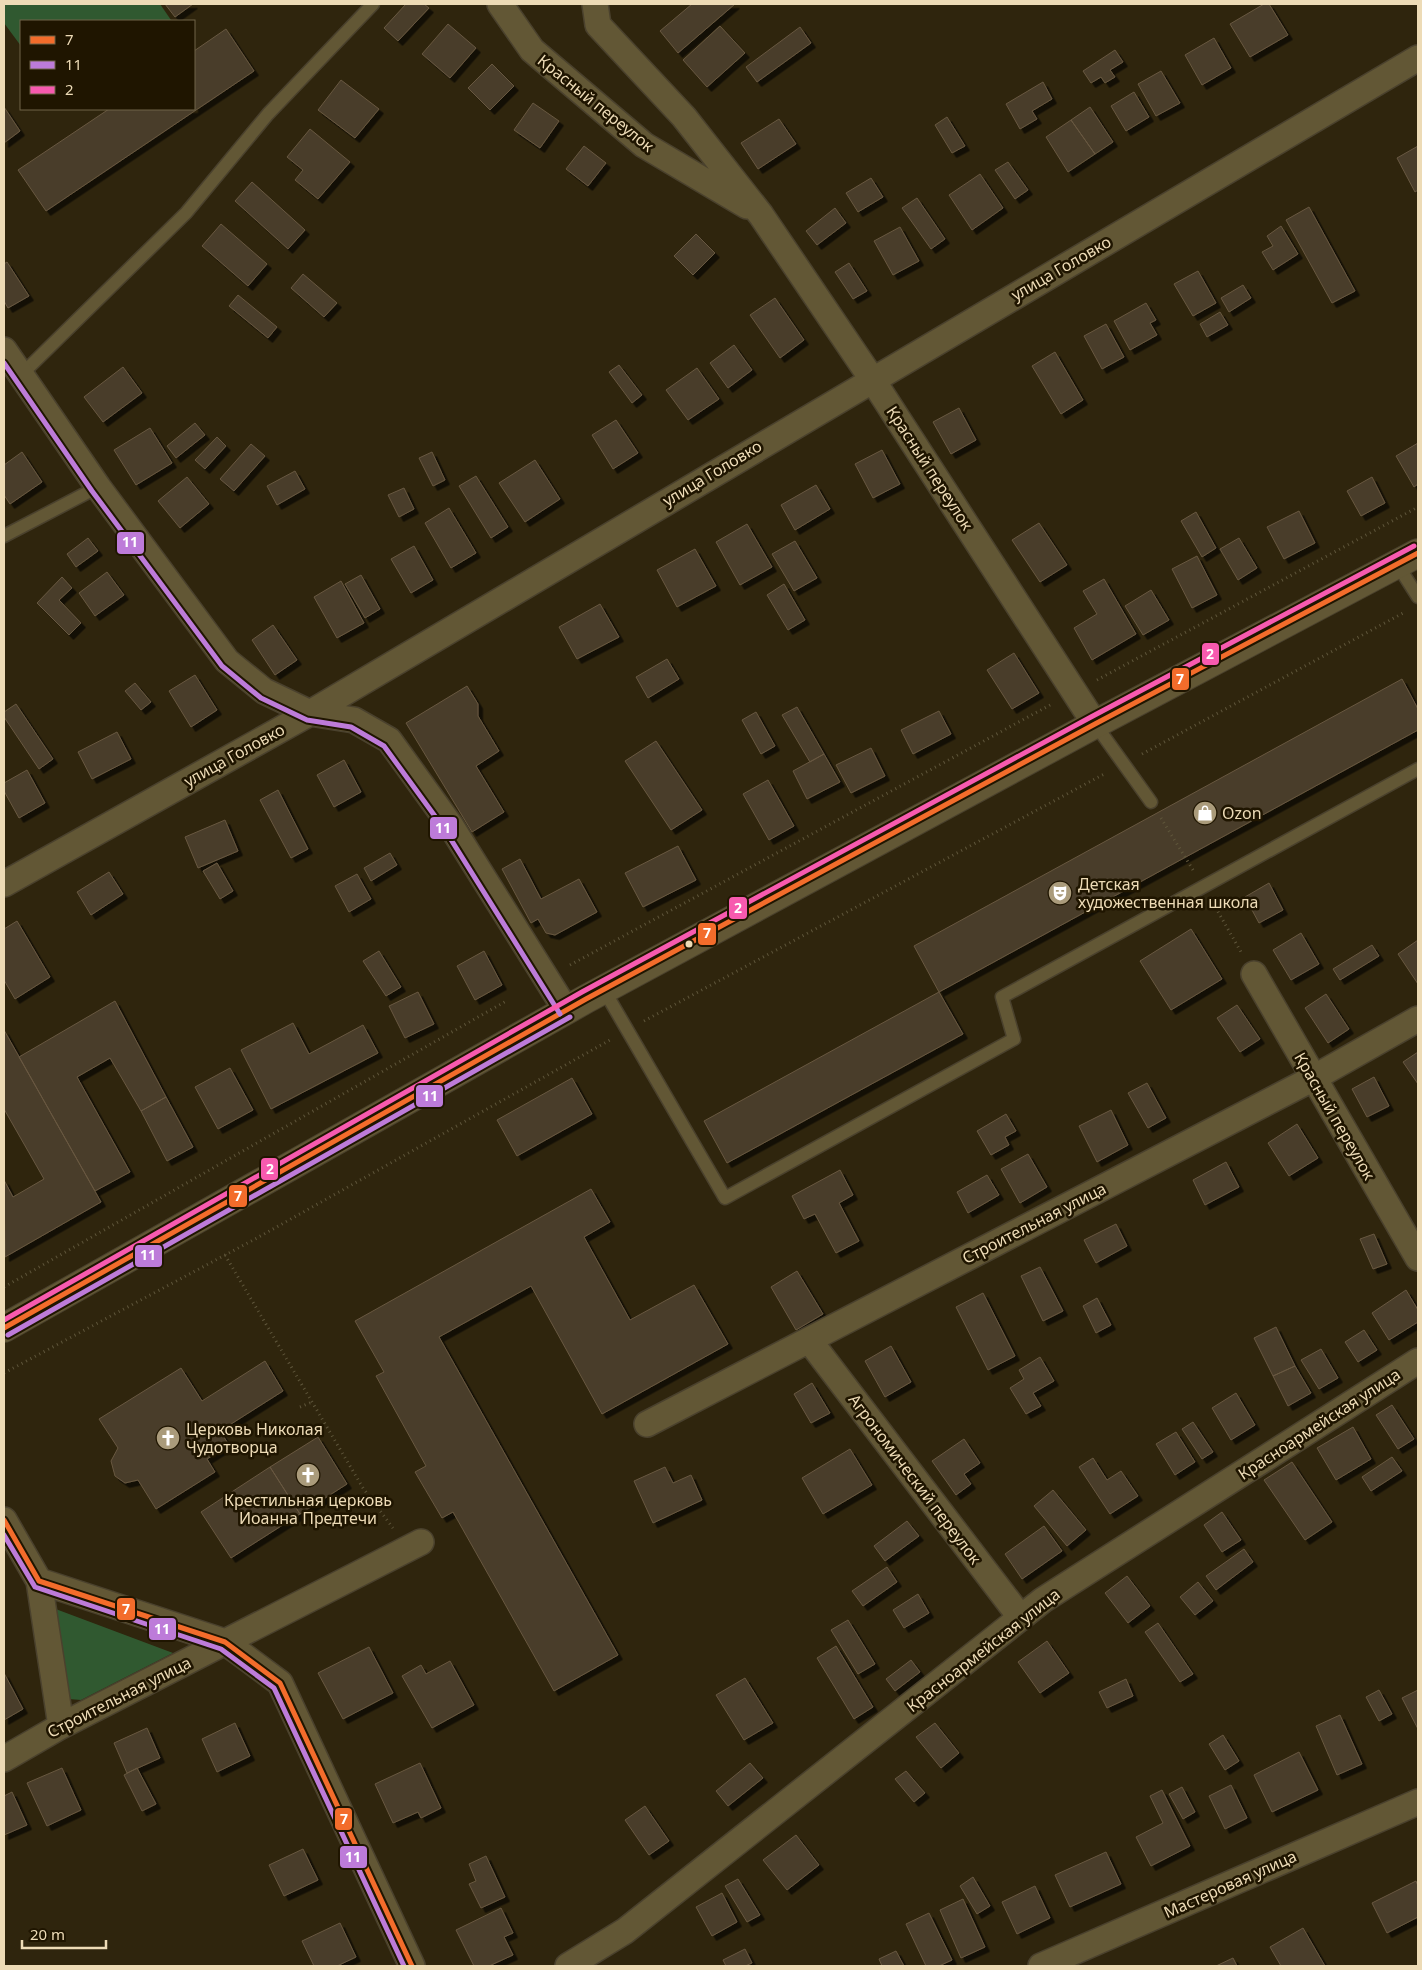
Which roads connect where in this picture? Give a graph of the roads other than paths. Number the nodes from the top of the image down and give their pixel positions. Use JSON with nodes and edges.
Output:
{"nodes":[{"id":1,"x":373,"y":4,"type":"edge"},
{"id":2,"x":500,"y":4,"type":"edge"},
{"id":3,"x":595,"y":4,"type":"edge"},
{"id":4,"x":1416,"y":63,"type":"edge"},
{"id":5,"x":761,"y":215,"type":"junction"},
{"id":6,"x":4,"y":350,"type":"edge"},
{"id":7,"x":21,"y":375,"type":"junction"},
{"id":8,"x":872,"y":379,"type":"junction"},
{"id":9,"x":98,"y":487,"type":"junction"},
{"id":10,"x":4,"y":536,"type":"edge"},
{"id":11,"x":1408,"y":559,"type":"edge"},
{"id":12,"x":1418,"y":597,"type":"edge"},
{"id":13,"x":310,"y":713,"type":"junction"},
{"id":14,"x":1095,"y":724,"type":"junction"},
{"id":15,"x":1418,"y":770,"type":"edge"},
{"id":16,"x":1151,"y":802,"type":"dead end"},
{"id":17,"x":4,"y":884,"type":"edge"},
{"id":18,"x":1254,"y":974,"type":"dead end"},
{"id":19,"x":604,"y":990,"type":"junction"},
{"id":20,"x":566,"y":1010,"type":"junction"},
{"id":21,"x":1418,"y":1019,"type":"edge"},
{"id":22,"x":1313,"y":1078,"type":"junction"},
{"id":23,"x":1418,"y":1258,"type":"edge"},
{"id":24,"x":6,"y":1321,"type":"edge"},
{"id":25,"x":808,"y":1340,"type":"junction"},
{"id":26,"x":1418,"y":1361,"type":"edge"},
{"id":27,"x":647,"y":1424,"type":"dead end"},
{"id":28,"x":4,"y":1520,"type":"edge"},
{"id":29,"x":415,"y":1545,"type":"road end"},
{"id":30,"x":39,"y":1582,"type":"junction"},
{"id":31,"x":1021,"y":1618,"type":"junction"},
{"id":32,"x":225,"y":1642,"type":"junction"},
{"id":33,"x":61,"y":1726,"type":"junction"},
{"id":34,"x":4,"y":1759,"type":"edge"},
{"id":35,"x":1418,"y":1802,"type":"edge"},
{"id":36,"x":412,"y":1966,"type":"edge"},
{"id":37,"x":568,"y":1966,"type":"edge"},
{"id":38,"x":1041,"y":1966,"type":"edge"}],
"edges":[{"from":1,"to":7,"type":"lane"},
{"from":2,"to":5,"type":"street","name":"Красный переулок"},
{"from":3,"to":5,"type":"street","name":"Красный переулок"},
{"from":4,"to":8,"type":"street","name":"улица Головко"},
{"from":5,"to":8,"type":"street","name":"Красный переулок"},
{"from":6,"to":7,"type":"street"},
{"from":7,"to":9,"type":"street"},
{"from":8,"to":13,"type":"street","name":"улица Головко"},
{"from":8,"to":14,"type":"street","name":"Красный переулок"},
{"from":9,"to":10,"type":"lane"},
{"from":9,"to":13,"type":"street"},
{"from":11,"to":12,"type":"lane"},
{"from":11,"to":14,"type":"main road"},
{"from":13,"to":17,"type":"street","name":"улица Головко"},
{"from":13,"to":20,"type":"street"},
{"from":14,"to":16,"type":"lane"},
{"from":14,"to":19,"type":"main road"},
{"from":15,"to":19,"type":"lane"},
{"from":18,"to":22,"type":"street","name":"Красный переулок"},
{"from":19,"to":20,"type":"main road"},
{"from":20,"to":24,"type":"main road"},
{"from":21,"to":22,"type":"street","name":"Строительная улица"},
{"from":22,"to":23,"type":"street","name":"Красный переулок"},
{"from":22,"to":25,"type":"street","name":"Строительная улица"},
{"from":25,"to":27,"type":"street","name":"Строительная улица"},
{"from":25,"to":31,"type":"street","name":"Агрономический переулок"},
{"from":26,"to":31,"type":"street","name":"Красноармейская улица"},
{"from":28,"to":30,"type":"street"},
{"from":29,"to":32,"type":"street","name":"Строительная улица"},
{"from":30,"to":32,"type":"street"},
{"from":30,"to":33,"type":"street"},
{"from":31,"to":37,"type":"street","name":"Красноармейская улица"},
{"from":32,"to":33,"type":"street","name":"Строительная улица"},
{"from":32,"to":36,"type":"street"},
{"from":33,"to":34,"type":"street","name":"Строительная улица"},
{"from":35,"to":38,"type":"street","name":"Мастеровая улица"}]}
